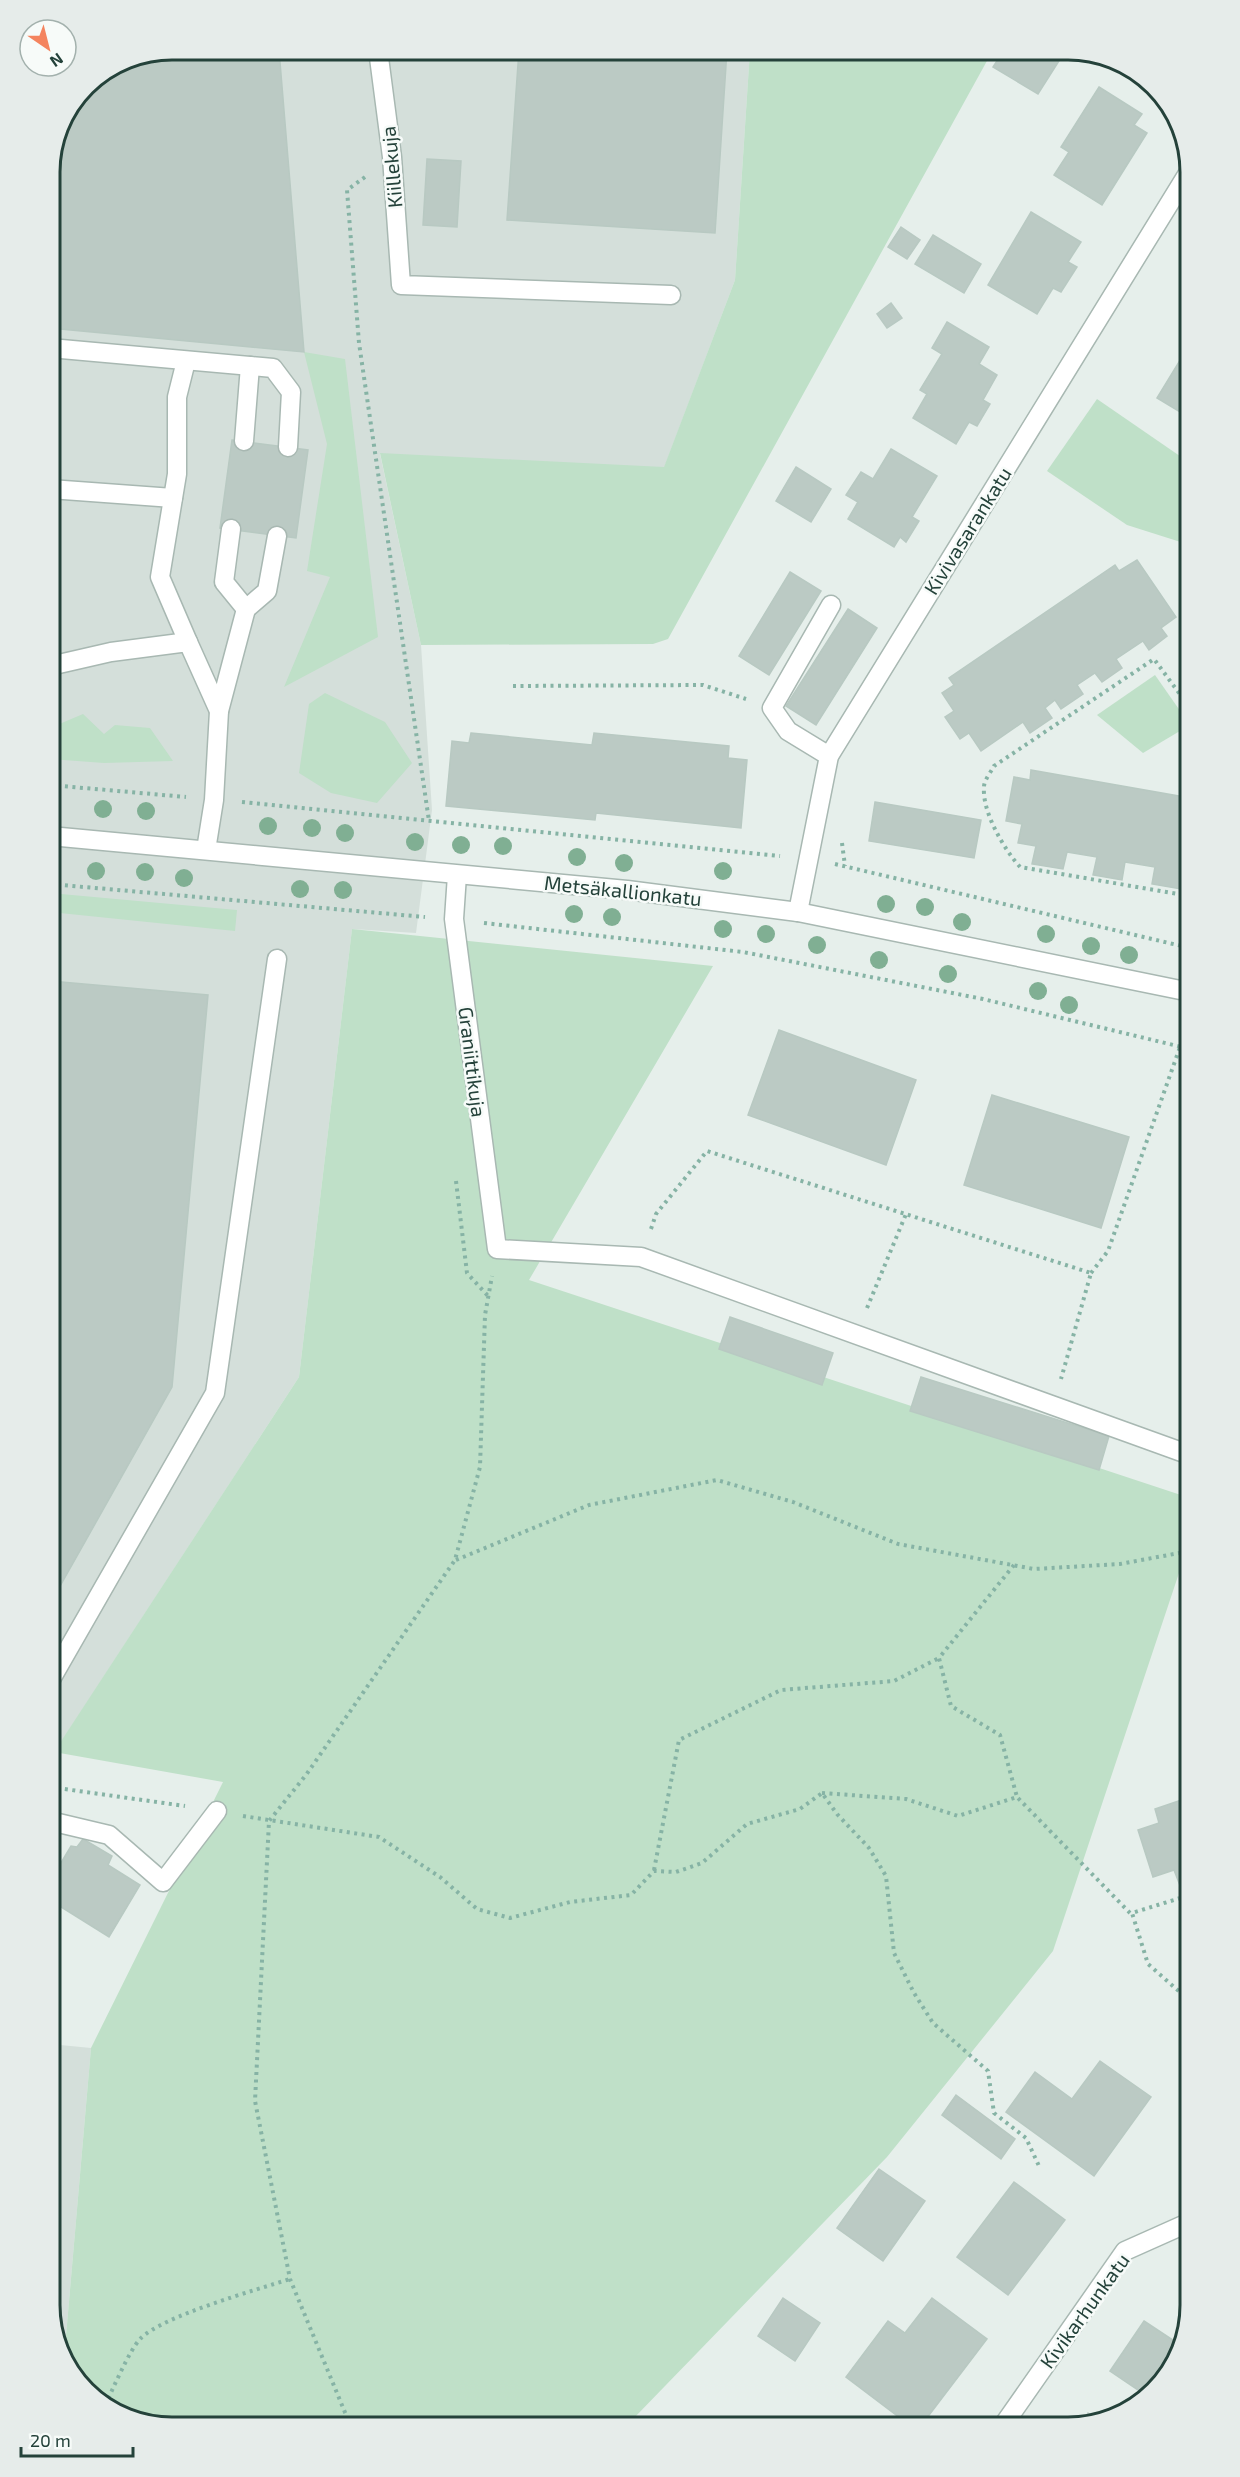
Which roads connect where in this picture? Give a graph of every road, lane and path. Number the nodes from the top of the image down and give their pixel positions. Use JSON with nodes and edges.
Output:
{"nodes":[{"id":1,"x":379,"y":60,"type":"edge"},
{"id":2,"x":392,"y":157,"type":"junction"},
{"id":3,"x":1180,"y":186,"type":"edge"},
{"id":4,"x":671,"y":295,"type":"dead end"},
{"id":5,"x":60,"y":349,"type":"edge"},
{"id":6,"x":186,"y":361,"type":"junction"},
{"id":7,"x":250,"y":366,"type":"junction"},
{"id":8,"x":244,"y":441,"type":"dead end"},
{"id":9,"x":288,"y":447,"type":"dead end"},
{"id":10,"x":60,"y":490,"type":"edge"},
{"id":11,"x":173,"y":498,"type":"junction"},
{"id":12,"x":231,"y":529,"type":"dead end"},
{"id":13,"x":278,"y":536,"type":"dead end"},
{"id":14,"x":831,"y":605,"type":"dead end"},
{"id":15,"x":246,"y":609,"type":"junction"},
{"id":16,"x":188,"y":642,"type":"junction"},
{"id":17,"x":60,"y":664,"type":"edge"},
{"id":18,"x":513,"y":686,"type":"dead end"},
{"id":19,"x":1180,"y":693,"type":"edge"},
{"id":20,"x":772,"y":708,"type":"junction"},
{"id":21,"x":219,"y":711,"type":"junction"},
{"id":22,"x":829,"y":756,"type":"junction"},
{"id":23,"x":60,"y":786,"type":"edge"},
{"id":24,"x":214,"y":800,"type":"junction"},
{"id":25,"x":429,"y":821,"type":"junction"},
{"id":26,"x":60,"y":837,"type":"edge"},
{"id":27,"x":206,"y":850,"type":"junction"},
{"id":28,"x":808,"y":859,"type":"junction"},
{"id":29,"x":457,"y":875,"type":"junction"},
{"id":30,"x":60,"y":885,"type":"edge"},
{"id":31,"x":1180,"y":894,"type":"edge"},
{"id":32,"x":798,"y":912,"type":"junction"},
{"id":33,"x":454,"y":919,"type":"junction"},
{"id":34,"x":1180,"y":945,"type":"edge"},
{"id":35,"x":277,"y":958,"type":"dead end"},
{"id":36,"x":1180,"y":990,"type":"edge"},
{"id":37,"x":1180,"y":1047,"type":"joint"},
{"id":38,"x":906,"y":1214,"type":"junction"},
{"id":39,"x":497,"y":1249,"type":"junction"},
{"id":40,"x":641,"y":1257,"type":"junction"},
{"id":41,"x":1091,"y":1273,"type":"junction"},
{"id":42,"x":857,"y":1335,"type":"junction"},
{"id":43,"x":1053,"y":1406,"type":"junction"},
{"id":44,"x":1180,"y":1451,"type":"edge"},
{"id":45,"x":1180,"y":1553,"type":"edge"},
{"id":46,"x":455,"y":1560,"type":"junction"},
{"id":47,"x":1014,"y":1565,"type":"junction"},
{"id":48,"x":939,"y":1659,"type":"junction"},
{"id":49,"x":60,"y":1664,"type":"edge"},
{"id":50,"x":60,"y":1788,"type":"edge"},
{"id":51,"x":822,"y":1793,"type":"junction"},
{"id":52,"x":1017,"y":1797,"type":"junction"},
{"id":53,"x":217,"y":1811,"type":"junction"},
{"id":54,"x":269,"y":1821,"type":"junction"},
{"id":55,"x":60,"y":1823,"type":"edge"},
{"id":56,"x":654,"y":1870,"type":"junction"},
{"id":57,"x":1180,"y":1898,"type":"edge"},
{"id":58,"x":1130,"y":1913,"type":"dead end"},
{"id":59,"x":1180,"y":1992,"type":"edge"},
{"id":60,"x":1039,"y":2166,"type":"dead end"},
{"id":61,"x":1180,"y":2227,"type":"edge"},
{"id":62,"x":290,"y":2279,"type":"junction"},
{"id":63,"x":109,"y":2397,"type":"edge"},
{"id":64,"x":347,"y":2417,"type":"edge"},
{"id":65,"x":1009,"y":2417,"type":"edge"}],
"edges":[{"from":1,"to":2,"type":"street","name":"Kiillekuja"},
{"from":2,"to":4,"type":"street","name":"Kiillekuja"},
{"from":2,"to":25,"type":"path"},
{"from":3,"to":22,"type":"street","name":"Kivivasarankatu"},
{"from":5,"to":6,"type":"street"},
{"from":6,"to":7,"type":"street"},
{"from":6,"to":11,"type":"street"},
{"from":7,"to":8,"type":"street"},
{"from":7,"to":9,"type":"street"},
{"from":10,"to":11,"type":"street"},
{"from":11,"to":16,"type":"street"},
{"from":12,"to":15,"type":"street"},
{"from":13,"to":15,"type":"street"},
{"from":14,"to":20,"type":"street"},
{"from":15,"to":21,"type":"street"},
{"from":16,"to":17,"type":"street"},
{"from":16,"to":21,"type":"street"},
{"from":18,"to":20,"type":"path"},
{"from":19,"to":31,"type":"path"},
{"from":20,"to":22,"type":"street"},
{"from":21,"to":24,"type":"street"},
{"from":22,"to":28,"type":"street","name":"Kivivasarankatu"},
{"from":23,"to":24,"type":"path"},
{"from":24,"to":25,"type":"path"},
{"from":24,"to":27,"type":"street"},
{"from":25,"to":28,"type":"path"},
{"from":26,"to":27,"type":"street","name":"Metsäkallionkatu"},
{"from":27,"to":29,"type":"street","name":"Metsäkallionkatu"},
{"from":28,"to":32,"type":"street","name":"Kivivasarankatu"},
{"from":28,"to":34,"type":"path"},
{"from":29,"to":32,"type":"street","name":"Metsäkallionkatu"},
{"from":29,"to":33,"type":"street","name":"Graniittikuja"},
{"from":30,"to":33,"type":"path"},
{"from":32,"to":36,"type":"street","name":"Metsäkallionkatu"},
{"from":33,"to":37,"type":"path"},
{"from":33,"to":39,"type":"street","name":"Graniittikuja"},
{"from":35,"to":49,"type":"street"},
{"from":37,"to":41,"type":"path"},
{"from":38,"to":40,"type":"path"},
{"from":38,"to":41,"type":"path"},
{"from":38,"to":42,"type":"path"},
{"from":39,"to":40,"type":"street"},
{"from":39,"to":46,"type":"path"},
{"from":40,"to":42,"type":"street"},
{"from":41,"to":43,"type":"path"},
{"from":42,"to":43,"type":"street"},
{"from":43,"to":44,"type":"street"},
{"from":45,"to":47,"type":"path"},
{"from":46,"to":47,"type":"path"},
{"from":46,"to":54,"type":"path"},
{"from":47,"to":48,"type":"path"},
{"from":48,"to":52,"type":"path"},
{"from":48,"to":56,"type":"path"},
{"from":50,"to":53,"type":"path"},
{"from":51,"to":52,"type":"path"},
{"from":51,"to":56,"type":"path"},
{"from":51,"to":60,"type":"path"},
{"from":52,"to":58,"type":"path"},
{"from":53,"to":54,"type":"path"},
{"from":53,"to":55,"type":"street"},
{"from":54,"to":56,"type":"path"},
{"from":54,"to":62,"type":"path"},
{"from":57,"to":59,"type":"path"},
{"from":61,"to":65,"type":"street","name":"Kivikarhunkatu"},
{"from":62,"to":63,"type":"path"},
{"from":62,"to":64,"type":"path"}]}
